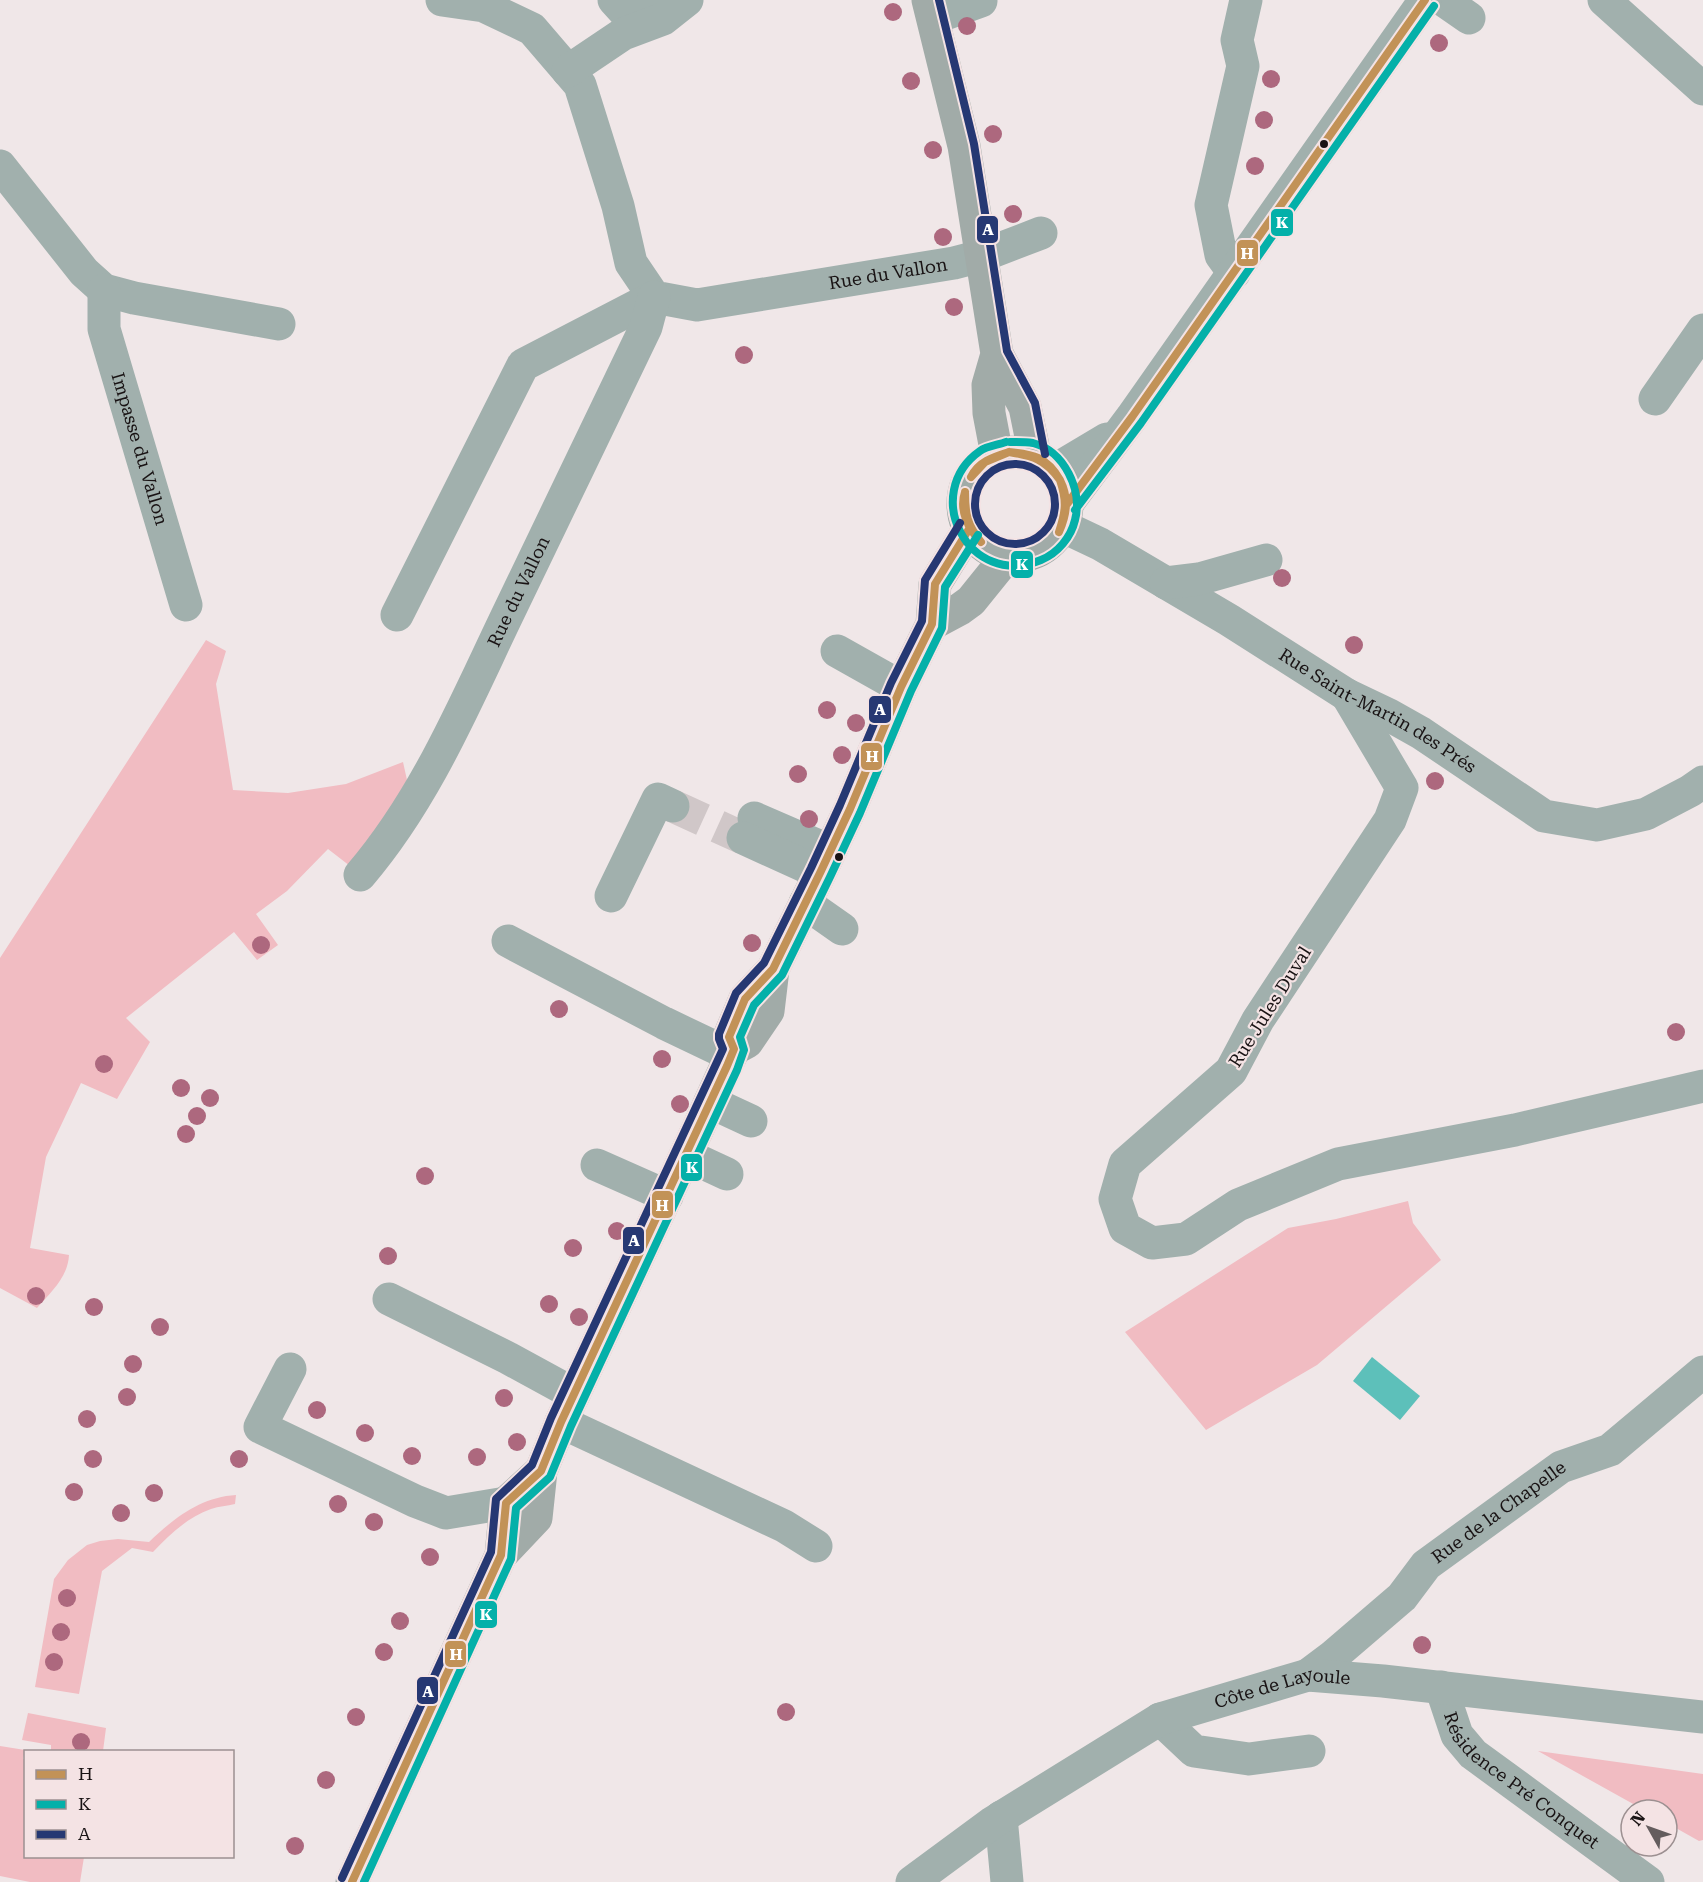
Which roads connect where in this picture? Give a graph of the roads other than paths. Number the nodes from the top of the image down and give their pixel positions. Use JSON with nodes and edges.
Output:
{"nodes":[{"id":1,"x":442,"y":0,"type":"edge"},
{"id":2,"x":614,"y":0,"type":"edge"},
{"id":3,"x":655,"y":0,"type":"edge"},
{"id":4,"x":687,"y":0,"type":"edge"},
{"id":5,"x":1246,"y":0,"type":"edge"},
{"id":6,"x":1425,"y":0,"type":"edge"},
{"id":7,"x":1604,"y":0,"type":"edge"},
{"id":8,"x":981,"y":1,"type":"edge"},
{"id":9,"x":931,"y":9,"type":"edge"},
{"id":10,"x":568,"y":71,"type":"junction"},
{"id":11,"x":1703,"y":89,"type":"edge"},
{"id":12,"x":0,"y":166,"type":"edge"},
{"id":13,"x":1044,"y":244,"type":"dead end"},
{"id":14,"x":981,"y":256,"type":"junction"},
{"id":15,"x":1233,"y":273,"type":"junction"},
{"id":16,"x":104,"y":290,"type":"junction"},
{"id":17,"x":654,"y":297,"type":"junction"},
{"id":18,"x":279,"y":324,"type":"dead end"},
{"id":19,"x":1703,"y":330,"type":"edge"},
{"id":20,"x":997,"y":354,"type":"junction"},
{"id":21,"x":1655,"y":399,"type":"dead end"},
{"id":22,"x":1121,"y":431,"type":"junction"},
{"id":23,"x":998,"y":455,"type":"junction"},
{"id":24,"x":1045,"y":463,"type":"junction"},
{"id":25,"x":1064,"y":515,"type":"junction"},
{"id":26,"x":969,"y":529,"type":"junction"},
{"id":27,"x":1008,"y":555,"type":"junction"},
{"id":28,"x":1266,"y":560,"type":"dead end"},
{"id":29,"x":1166,"y":584,"type":"junction"},
{"id":30,"x":186,"y":605,"type":"dead end"},
{"id":31,"x":397,"y":615,"type":"dead end"},
{"id":32,"x":932,"y":624,"type":"junction"},
{"id":33,"x":837,"y":651,"type":"dead end"},
{"id":34,"x":901,"y":687,"type":"junction"},
{"id":35,"x":1347,"y":695,"type":"junction"},
{"id":36,"x":1703,"y":782,"type":"edge"},
{"id":37,"x":673,"y":806,"type":"tunnel mouth"},
{"id":38,"x":748,"y":828,"type":"tunnel mouth"},
{"id":39,"x":825,"y":862,"type":"junction"},
{"id":40,"x":360,"y":875,"type":"dead end"},
{"id":41,"x":611,"y":896,"type":"dead end"},
{"id":42,"x":804,"y":903,"type":"junction"},
{"id":43,"x":842,"y":929,"type":"dead end"},
{"id":44,"x":508,"y":941,"type":"dead end"},
{"id":45,"x":732,"y":1052,"type":"junction"},
{"id":46,"x":1703,"y":1086,"type":"edge"},
{"id":47,"x":710,"y":1102,"type":"junction"},
{"id":48,"x":752,"y":1121,"type":"dead end"},
{"id":49,"x":686,"y":1155,"type":"junction"},
{"id":50,"x":597,"y":1166,"type":"dead end"},
{"id":51,"x":727,"y":1174,"type":"dead end"},
{"id":52,"x":666,"y":1196,"type":"junction"},
{"id":53,"x":389,"y":1299,"type":"dead end"},
{"id":54,"x":290,"y":1369,"type":"dead end"},
{"id":55,"x":1703,"y":1372,"type":"edge"},
{"id":56,"x":568,"y":1408,"type":"junction"},
{"id":57,"x":541,"y":1471,"type":"junction"},
{"id":58,"x":506,"y":1503,"type":"junction"},
{"id":59,"x":816,"y":1546,"type":"dead end"},
{"id":60,"x":501,"y":1555,"type":"junction"},
{"id":61,"x":1308,"y":1675,"type":"junction"},
{"id":62,"x":1441,"y":1687,"type":"junction"},
{"id":63,"x":1703,"y":1717,"type":"edge"},
{"id":64,"x":1160,"y":1719,"type":"junction"},
{"id":65,"x":1309,"y":1751,"type":"dead end"},
{"id":66,"x":1001,"y":1818,"type":"junction"},
{"id":67,"x":352,"y":1882,"type":"edge"},
{"id":68,"x":912,"y":1882,"type":"edge"},
{"id":69,"x":1007,"y":1882,"type":"edge"},
{"id":70,"x":1648,"y":1882,"type":"edge"}],
"edges":[{"from":1,"to":10,"type":"street"},
{"from":2,"to":3,"type":"street"},
{"from":4,"to":10,"type":"street"},
{"from":5,"to":15,"type":"street"},
{"from":6,"to":15,"type":"street"},
{"from":7,"to":11,"type":"street"},
{"from":8,"to":9,"type":"street"},
{"from":9,"to":14,"type":"main road"},
{"from":10,"to":17,"type":"street"},
{"from":12,"to":16,"type":"street"},
{"from":13,"to":14,"type":"street","name":"Rue du Vallon"},
{"from":14,"to":17,"type":"street","name":"Rue du Vallon"},
{"from":14,"to":20,"type":"main road"},
{"from":15,"to":22,"type":"street"},
{"from":16,"to":18,"type":"street"},
{"from":16,"to":30,"type":"street","name":"Impasse du Vallon"},
{"from":17,"to":31,"type":"street"},
{"from":17,"to":40,"type":"street","name":"Rue du Vallon"},
{"from":19,"to":21,"type":"street"},
{"from":20,"to":23,"type":"main road"},
{"from":20,"to":24,"type":"main road"},
{"from":22,"to":24,"type":"street"},
{"from":22,"to":25,"type":"street"},
{"from":23,"to":24,"type":"main road"},
{"from":23,"to":26,"type":"main road"},
{"from":24,"to":25,"type":"main road"},
{"from":25,"to":27,"type":"main road"},
{"from":25,"to":29,"type":"street","name":"Rue Saint-Martin des Prés"},
{"from":26,"to":27,"type":"main road"},
{"from":26,"to":32,"type":"main road"},
{"from":27,"to":32,"type":"main road"},
{"from":28,"to":29,"type":"street"},
{"from":29,"to":35,"type":"street","name":"Rue Saint-Martin des Prés"},
{"from":32,"to":34,"type":"main road"},
{"from":33,"to":34,"type":"street"},
{"from":34,"to":39,"type":"main road"},
{"from":35,"to":36,"type":"street","name":"Rue Saint-Martin des Prés"},
{"from":35,"to":46,"type":"street","name":"Rue Jules Duval"},
{"from":37,"to":41,"type":"street"},
{"from":38,"to":39,"type":"street"},
{"from":39,"to":42,"type":"main road"},
{"from":42,"to":43,"type":"street"},
{"from":42,"to":45,"type":"main road"},
{"from":44,"to":45,"type":"street"},
{"from":45,"to":47,"type":"main road"},
{"from":47,"to":48,"type":"street"},
{"from":47,"to":49,"type":"main road"},
{"from":49,"to":51,"type":"street"},
{"from":49,"to":52,"type":"main road"},
{"from":50,"to":52,"type":"street"},
{"from":52,"to":56,"type":"main road"},
{"from":53,"to":56,"type":"street"},
{"from":54,"to":58,"type":"street"},
{"from":55,"to":61,"type":"street","name":"Rue de la Chapelle"},
{"from":56,"to":57,"type":"main road"},
{"from":56,"to":59,"type":"street"},
{"from":57,"to":58,"type":"main road"},
{"from":57,"to":60,"type":"main road"},
{"from":58,"to":60,"type":"main road"},
{"from":60,"to":67,"type":"main road"},
{"from":61,"to":62,"type":"street","name":"Côte de Layoule"},
{"from":61,"to":64,"type":"street","name":"Côte de Layoule"},
{"from":62,"to":63,"type":"street","name":"Côte de Layoule"},
{"from":62,"to":70,"type":"street","name":"Résidence Pré Conquet"},
{"from":64,"to":65,"type":"street"},
{"from":64,"to":66,"type":"street","name":"Côte de Layoule"},
{"from":66,"to":68,"type":"street","name":"Côte de Layoule"},
{"from":66,"to":69,"type":"street"}]}
